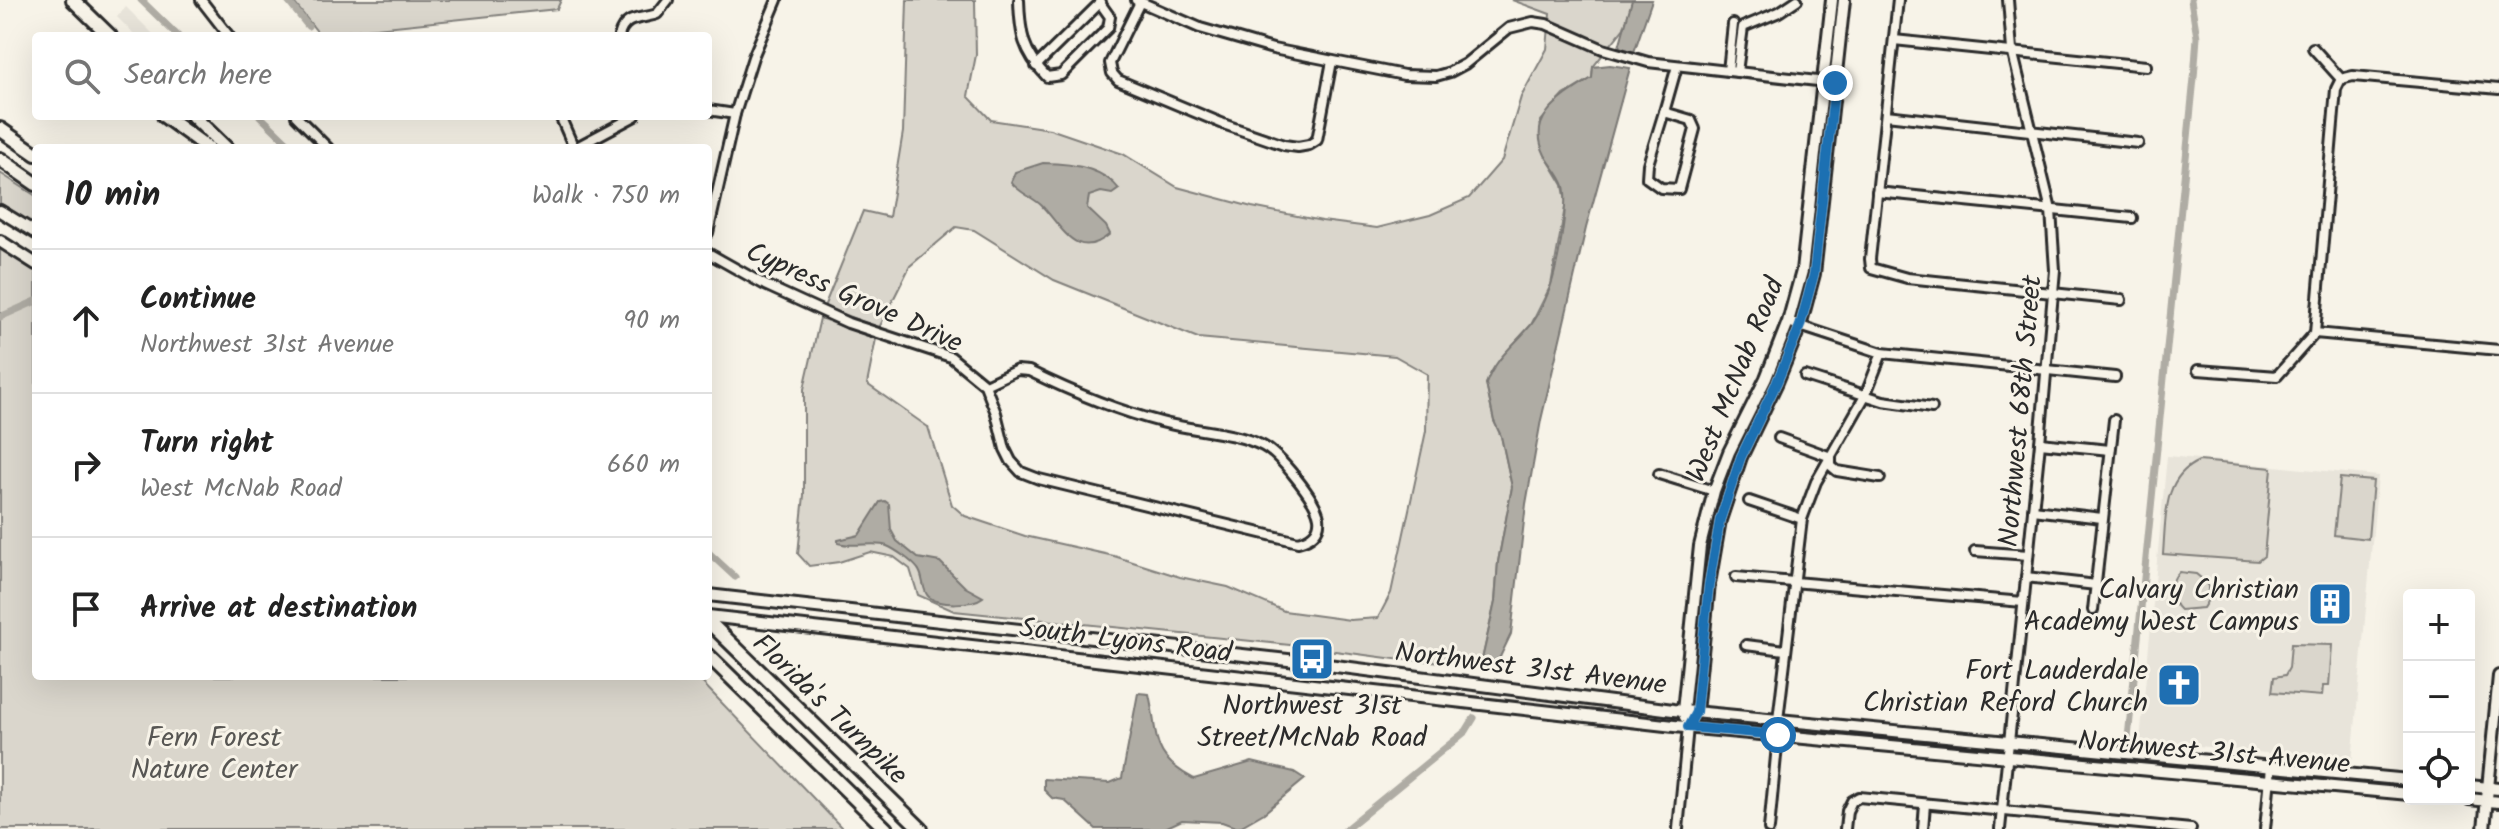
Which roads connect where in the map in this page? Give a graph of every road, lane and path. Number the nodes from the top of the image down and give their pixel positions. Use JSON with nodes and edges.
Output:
{"nodes":[{"id":1,"x":73,"y":0,"type":"edge"},
{"id":2,"x":201,"y":0,"type":"edge"},
{"id":3,"x":668,"y":0,"type":"edge"},
{"id":4,"x":777,"y":0,"type":"edge"},
{"id":5,"x":1019,"y":0,"type":"edge"},
{"id":6,"x":1797,"y":0,"type":"edge"},
{"id":7,"x":1832,"y":0,"type":"edge"},
{"id":8,"x":1844,"y":0,"type":"edge"},
{"id":9,"x":1898,"y":0,"type":"edge"},
{"id":10,"x":2008,"y":0,"type":"edge"},
{"id":11,"x":1138,"y":1,"type":"edge"},
{"id":12,"x":1101,"y":2,"type":"edge"},
{"id":13,"x":106,"y":32,"type":"edge"},
{"id":14,"x":226,"y":32,"type":"edge"},
{"id":15,"x":621,"y":32,"type":"edge"},
{"id":16,"x":1894,"y":40,"type":"junction"},
{"id":17,"x":2313,"y":48,"type":"dead end"},
{"id":18,"x":2012,"y":50,"type":"junction"},
{"id":19,"x":1332,"y":61,"type":"junction"},
{"id":20,"x":1036,"y":66,"type":"junction"},
{"id":21,"x":1677,"y":66,"type":"junction"},
{"id":22,"x":2146,"y":66,"type":"dead end"},
{"id":23,"x":1733,"y":71,"type":"junction"},
{"id":24,"x":2341,"y":79,"type":"junction"},
{"id":25,"x":1830,"y":82,"type":"junction"},
{"id":26,"x":2499,"y":89,"type":"edge"},
{"id":27,"x":712,"y":111,"type":"edge"},
{"id":28,"x":1664,"y":112,"type":"junction"},
{"id":29,"x":735,"y":114,"type":"junction"},
{"id":30,"x":1886,"y":115,"type":"junction"},
{"id":31,"x":170,"y":120,"type":"edge"},
{"id":32,"x":197,"y":120,"type":"edge"},
{"id":33,"x":301,"y":120,"type":"edge"},
{"id":34,"x":562,"y":120,"type":"edge"},
{"id":35,"x":627,"y":120,"type":"edge"},
{"id":36,"x":0,"y":129,"type":"edge"},
{"id":37,"x":2032,"y":130,"type":"junction"},
{"id":38,"x":2138,"y":143,"type":"dead end"},
{"id":39,"x":202,"y":144,"type":"edge"},
{"id":40,"x":222,"y":144,"type":"edge"},
{"id":41,"x":324,"y":144,"type":"edge"},
{"id":42,"x":572,"y":144,"type":"edge"},
{"id":43,"x":582,"y":144,"type":"edge"},
{"id":44,"x":32,"y":151,"type":"edge"},
{"id":45,"x":0,"y":159,"type":"edge"},
{"id":46,"x":32,"y":181,"type":"edge"},
{"id":47,"x":1877,"y":192,"type":"junction"},
{"id":48,"x":2051,"y":210,"type":"junction"},
{"id":49,"x":0,"y":211,"type":"edge"},
{"id":50,"x":712,"y":215,"type":"edge"},
{"id":51,"x":2132,"y":218,"type":"dead end"},
{"id":52,"x":32,"y":231,"type":"edge"},
{"id":53,"x":0,"y":241,"type":"edge"},
{"id":54,"x":712,"y":255,"type":"edge"},
{"id":55,"x":32,"y":261,"type":"edge"},
{"id":56,"x":2054,"y":292,"type":"junction"},
{"id":57,"x":2121,"y":300,"type":"dead end"},
{"id":58,"x":1788,"y":322,"type":"junction"},
{"id":59,"x":1800,"y":326,"type":"junction"},
{"id":60,"x":2315,"y":333,"type":"junction"},
{"id":61,"x":2499,"y":350,"type":"edge"},
{"id":62,"x":1882,"y":353,"type":"junction"},
{"id":63,"x":2198,"y":370,"type":"dead end"},
{"id":64,"x":2047,"y":371,"type":"junction"},
{"id":65,"x":1805,"y":376,"type":"dead end"},
{"id":66,"x":2115,"y":377,"type":"dead end"},
{"id":67,"x":985,"y":385,"type":"junction"},
{"id":68,"x":1865,"y":396,"type":"junction"},
{"id":69,"x":1932,"y":408,"type":"dead end"},
{"id":70,"x":2114,"y":420,"type":"dead end"},
{"id":71,"x":1779,"y":438,"type":"dead end"},
{"id":72,"x":2040,"y":443,"type":"junction"},
{"id":73,"x":2110,"y":450,"type":"junction"},
{"id":74,"x":1831,"y":457,"type":"junction"},
{"id":75,"x":1659,"y":474,"type":"dead end"},
{"id":76,"x":1880,"y":478,"type":"dead end"},
{"id":77,"x":1714,"y":491,"type":"junction"},
{"id":78,"x":1749,"y":501,"type":"dead end"},
{"id":79,"x":2033,"y":510,"type":"junction"},
{"id":80,"x":2102,"y":518,"type":"junction"},
{"id":81,"x":1802,"y":519,"type":"junction"},
{"id":82,"x":1975,"y":551,"type":"dead end"},
{"id":83,"x":2028,"y":555,"type":"junction"},
{"id":84,"x":1736,"y":577,"type":"dead end"},
{"id":85,"x":2026,"y":577,"type":"junction"},
{"id":86,"x":1794,"y":581,"type":"junction"},
{"id":87,"x":2096,"y":585,"type":"junction"},
{"id":88,"x":712,"y":595,"type":"edge"},
{"id":89,"x":2023,"y":602,"type":"junction"},
{"id":90,"x":2093,"y":610,"type":"dead end"},
{"id":91,"x":712,"y":619,"type":"edge"},
{"id":92,"x":712,"y":624,"type":"edge"},
{"id":93,"x":1077,"y":638,"type":"junction"},
{"id":94,"x":1746,"y":645,"type":"dead end"},
{"id":95,"x":1785,"y":650,"type":"junction"},
{"id":96,"x":1075,"y":658,"type":"junction"},
{"id":97,"x":712,"y":659,"type":"edge"},
{"id":98,"x":2499,"y":676,"type":"edge"},
{"id":99,"x":1538,"y":711,"type":"joint"},
{"id":100,"x":1683,"y":711,"type":"junction"},
{"id":101,"x":1696,"y":712,"type":"junction"},
{"id":102,"x":1778,"y":720,"type":"junction"},
{"id":103,"x":1688,"y":727,"type":"junction"},
{"id":104,"x":1778,"y":735,"type":"junction"},
{"id":105,"x":2008,"y":741,"type":"junction"},
{"id":106,"x":2007,"y":756,"type":"junction"},
{"id":107,"x":2271,"y":767,"type":"junction"},
{"id":108,"x":2403,"y":779,"type":"edge"},
{"id":109,"x":2269,"y":781,"type":"junction"},
{"id":110,"x":2493,"y":789,"type":"edge"},
{"id":111,"x":2403,"y":793,"type":"edge"},
{"id":112,"x":2475,"y":800,"type":"edge"},
{"id":113,"x":2487,"y":801,"type":"junction"},
{"id":114,"x":2499,"y":802,"type":"edge"},
{"id":115,"x":1925,"y":804,"type":"junction"},
{"id":116,"x":2002,"y":811,"type":"junction"},
{"id":117,"x":2077,"y":818,"type":"junction"},
{"id":118,"x":886,"y":829,"type":"edge"},
{"id":119,"x":921,"y":829,"type":"edge"},
{"id":120,"x":1678,"y":829,"type":"edge"},
{"id":121,"x":1769,"y":829,"type":"edge"},
{"id":122,"x":1845,"y":829,"type":"edge"},
{"id":123,"x":1923,"y":829,"type":"edge"},
{"id":124,"x":2000,"y":829,"type":"edge"},
{"id":125,"x":2076,"y":829,"type":"edge"},
{"id":126,"x":2189,"y":829,"type":"edge"},
{"id":127,"x":2265,"y":829,"type":"edge"},
{"id":128,"x":2484,"y":829,"type":"edge"}],
"edges":[{"from":1,"to":13,"type":"highway"},
{"from":2,"to":14,"type":"street"},
{"from":3,"to":15,"type":"street"},
{"from":4,"to":29,"type":"street"},
{"from":5,"to":20,"type":"street"},
{"from":6,"to":23,"type":"street"},
{"from":7,"to":25,"type":"main road","name":"West McNab Road"},
{"from":8,"to":25,"type":"main road","name":"West McNab Road"},
{"from":9,"to":16,"type":"street"},
{"from":10,"to":18,"type":"street","name":"Northwest 68th Street"},
{"from":11,"to":19,"type":"street"},
{"from":11,"to":19,"type":"street"},
{"from":12,"to":20,"type":"street"},
{"from":12,"to":20,"type":"street"},
{"from":16,"to":18,"type":"street"},
{"from":16,"to":30,"type":"street"},
{"from":17,"to":24,"type":"street"},
{"from":18,"to":22,"type":"street"},
{"from":18,"to":37,"type":"street","name":"Northwest 68th Street"},
{"from":19,"to":21,"type":"street"},
{"from":21,"to":23,"type":"street"},
{"from":21,"to":28,"type":"street"},
{"from":23,"to":25,"type":"street"},
{"from":24,"to":26,"type":"street"},
{"from":24,"to":60,"type":"street"},
{"from":25,"to":58,"type":"main road","name":"West McNab Road"},
{"from":25,"to":59,"type":"main road","name":"West McNab Road"},
{"from":27,"to":29,"type":"street"},
{"from":28,"to":28,"type":"street"},
{"from":29,"to":50,"type":"street"},
{"from":30,"to":37,"type":"street"},
{"from":30,"to":47,"type":"street"},
{"from":31,"to":39,"type":"highway"},
{"from":32,"to":40,"type":"highway"},
{"from":33,"to":41,"type":"street"},
{"from":34,"to":42,"type":"street"},
{"from":35,"to":43,"type":"street"},
{"from":36,"to":44,"type":"highway"},
{"from":37,"to":38,"type":"street"},
{"from":37,"to":48,"type":"street","name":"Northwest 68th Street"},
{"from":45,"to":46,"type":"highway"},
{"from":47,"to":48,"type":"street"},
{"from":47,"to":56,"type":"street"},
{"from":48,"to":51,"type":"street"},
{"from":48,"to":56,"type":"street","name":"Northwest 68th Street"},
{"from":49,"to":52,"type":"main road"},
{"from":53,"to":55,"type":"main road"},
{"from":54,"to":67,"type":"street","name":"Cypress Grove Drive"},
{"from":56,"to":57,"type":"street"},
{"from":56,"to":64,"type":"street","name":"Northwest 68th Street"},
{"from":58,"to":59,"type":"street"},
{"from":58,"to":77,"type":"main road","name":"West McNab Road"},
{"from":59,"to":62,"type":"street"},
{"from":59,"to":101,"type":"main road","name":"West McNab Road"},
{"from":60,"to":61,"type":"street"},
{"from":60,"to":63,"type":"street"},
{"from":62,"to":64,"type":"street"},
{"from":62,"to":68,"type":"street"},
{"from":64,"to":66,"type":"street"},
{"from":64,"to":72,"type":"street","name":"Northwest 68th Street"},
{"from":65,"to":68,"type":"street"},
{"from":67,"to":67,"type":"street","name":"Cypress Grove Drive"},
{"from":68,"to":69,"type":"street"},
{"from":68,"to":74,"type":"street"},
{"from":70,"to":73,"type":"street"},
{"from":71,"to":74,"type":"street"},
{"from":72,"to":73,"type":"street"},
{"from":72,"to":79,"type":"street","name":"Northwest 68th Street"},
{"from":73,"to":80,"type":"street"},
{"from":74,"to":76,"type":"street"},
{"from":74,"to":81,"type":"street"},
{"from":75,"to":77,"type":"street"},
{"from":77,"to":100,"type":"main road","name":"West McNab Road"},
{"from":78,"to":81,"type":"street"},
{"from":79,"to":80,"type":"street"},
{"from":79,"to":83,"type":"street","name":"Northwest 68th Street"},
{"from":80,"to":87,"type":"street"},
{"from":81,"to":86,"type":"street"},
{"from":82,"to":83,"type":"street"},
{"from":83,"to":85,"type":"street","name":"Northwest 68th Street"},
{"from":84,"to":86,"type":"street"},
{"from":85,"to":87,"type":"street"},
{"from":85,"to":89,"type":"street","name":"Northwest 68th Street"},
{"from":86,"to":89,"type":"street"},
{"from":86,"to":95,"type":"street"},
{"from":87,"to":90,"type":"street"},
{"from":88,"to":93,"type":"main road","name":"Northwest 31st Avenue"},
{"from":89,"to":105,"type":"street","name":"Northwest 68th Street"},
{"from":91,"to":96,"type":"main road","name":"South Lyons Road"},
{"from":92,"to":119,"type":"highway","name":"Florida's Turnpike"},
{"from":93,"to":96,"type":"main road"},
{"from":93,"to":100,"type":"main road","name":"Northwest 31st Avenue"},
{"from":94,"to":95,"type":"street"},
{"from":95,"to":102,"type":"street"},
{"from":96,"to":99,"type":"main road","name":"South Lyons Road"},
{"from":97,"to":118,"type":"highway","name":"Florida's Turnpike"},
{"from":98,"to":110,"type":"main road"},
{"from":99,"to":103,"type":"main road","name":"Northwest 31st Avenue"},
{"from":100,"to":101,"type":"main road","name":"Northwest 31st Avenue"},
{"from":100,"to":103,"type":"main road","name":"West McNab Road"},
{"from":101,"to":102,"type":"main road","name":"Northwest 31st Avenue"},
{"from":101,"to":103,"type":"main road","name":"West McNab Road"},
{"from":102,"to":105,"type":"main road","name":"Northwest 31st Avenue"},
{"from":103,"to":104,"type":"main road","name":"Northwest 31st Avenue"},
{"from":103,"to":120,"type":"street","name":"West McNab Road"},
{"from":104,"to":106,"type":"main road","name":"Northwest 31st Avenue"},
{"from":104,"to":121,"type":"street"},
{"from":105,"to":106,"type":"street","name":"Northwest 68th Street"},
{"from":105,"to":107,"type":"main road","name":"Northwest 31st Avenue"},
{"from":106,"to":109,"type":"main road","name":"Northwest 31st Avenue"},
{"from":106,"to":116,"type":"street","name":"Northwest 68th Street"},
{"from":107,"to":108,"type":"main road","name":"Northwest 31st Avenue"},
{"from":107,"to":109,"type":"street"},
{"from":109,"to":111,"type":"main road","name":"Northwest 31st Avenue"},
{"from":109,"to":127,"type":"street"},
{"from":110,"to":113,"type":"main road"},
{"from":112,"to":113,"type":"main road"},
{"from":113,"to":114,"type":"main road"},
{"from":113,"to":128,"type":"main road"},
{"from":115,"to":116,"type":"street"},
{"from":115,"to":122,"type":"street"},
{"from":115,"to":123,"type":"street"},
{"from":116,"to":117,"type":"street"},
{"from":116,"to":124,"type":"street","name":"Northwest 68th Street"},
{"from":117,"to":125,"type":"street"},
{"from":117,"to":126,"type":"street"}]}
